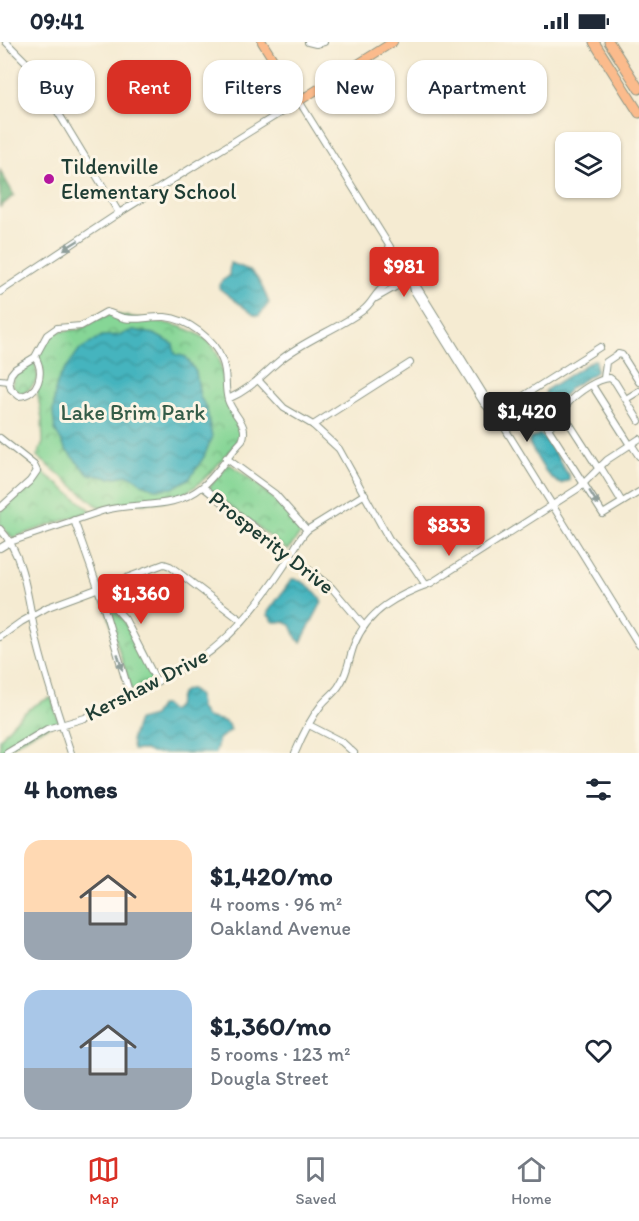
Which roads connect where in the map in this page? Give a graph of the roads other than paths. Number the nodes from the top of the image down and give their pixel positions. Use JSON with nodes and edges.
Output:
{"nodes":[{"id":1,"x":6,"y":42,"type":"edge"},
{"id":2,"x":262,"y":42,"type":"edge"},
{"id":3,"x":308,"y":42,"type":"edge"},
{"id":4,"x":324,"y":42,"type":"edge"},
{"id":5,"x":393,"y":42,"type":"edge"},
{"id":6,"x":594,"y":42,"type":"edge"},
{"id":7,"x":609,"y":42,"type":"edge"},
{"id":8,"x":380,"y":45,"type":"edge"},
{"id":9,"x":273,"y":60,"type":"edge"},
{"id":10,"x":639,"y":89,"type":"edge"},
{"id":11,"x":303,"y":99,"type":"edge"},
{"id":12,"x":303,"y":108,"type":"edge"},
{"id":13,"x":639,"y":113,"type":"edge"},
{"id":14,"x":280,"y":114,"type":"edge"},
{"id":15,"x":120,"y":213,"type":"junction"},
{"id":16,"x":405,"y":271,"type":"junction"},
{"id":17,"x":411,"y":278,"type":"junction"},
{"id":18,"x":0,"y":292,"type":"edge"},
{"id":19,"x":376,"y":298,"type":"junction"},
{"id":20,"x":600,"y":347,"type":"dead end"},
{"id":21,"x":34,"y":357,"type":"junction"},
{"id":22,"x":410,"y":363,"type":"dead end"},
{"id":23,"x":604,"y":378,"type":"junction"},
{"id":24,"x":0,"y":380,"type":"edge"},
{"id":25,"x":9,"y":381,"type":"junction"},
{"id":26,"x":259,"y":381,"type":"junction"},
{"id":27,"x":639,"y":382,"type":"edge"},
{"id":28,"x":592,"y":385,"type":"junction"},
{"id":29,"x":639,"y":391,"type":"edge"},
{"id":30,"x":228,"y":399,"type":"junction"},
{"id":31,"x":626,"y":399,"type":"junction"},
{"id":32,"x":562,"y":412,"type":"junction"},
{"id":33,"x":495,"y":414,"type":"junction"},
{"id":34,"x":639,"y":421,"type":"edge"},
{"id":35,"x":313,"y":425,"type":"junction"},
{"id":36,"x":0,"y":438,"type":"edge"},
{"id":37,"x":639,"y":439,"type":"edge"},
{"id":38,"x":630,"y":444,"type":"junction"},
{"id":39,"x":639,"y":456,"type":"edge"},
{"id":40,"x":226,"y":458,"type":"junction"},
{"id":41,"x":599,"y":467,"type":"junction"},
{"id":42,"x":583,"y":483,"type":"junction"},
{"id":43,"x":203,"y":487,"type":"junction"},
{"id":44,"x":639,"y":492,"type":"edge"},
{"id":45,"x":364,"y":494,"type":"junction"},
{"id":46,"x":622,"y":502,"type":"junction"},
{"id":47,"x":551,"y":505,"type":"junction"},
{"id":48,"x":0,"y":508,"type":"edge"},
{"id":49,"x":74,"y":520,"type":"junction"},
{"id":50,"x":0,"y":529,"type":"edge"},
{"id":51,"x":307,"y":530,"type":"junction"},
{"id":52,"x":10,"y":542,"type":"junction"},
{"id":53,"x":0,"y":548,"type":"edge"},
{"id":54,"x":290,"y":556,"type":"junction"},
{"id":55,"x":426,"y":585,"type":"junction"},
{"id":56,"x":98,"y":588,"type":"junction"},
{"id":57,"x":32,"y":615,"type":"junction"},
{"id":58,"x":242,"y":621,"type":"junction"},
{"id":59,"x":364,"y":626,"type":"junction"},
{"id":60,"x":0,"y":637,"type":"edge"},
{"id":61,"x":639,"y":645,"type":"edge"},
{"id":62,"x":157,"y":682,"type":"junction"},
{"id":63,"x":130,"y":695,"type":"junction"},
{"id":64,"x":62,"y":725,"type":"junction"},
{"id":65,"x":309,"y":725,"type":"junction"},
{"id":66,"x":7,"y":753,"type":"edge"},
{"id":67,"x":71,"y":753,"type":"edge"},
{"id":68,"x":295,"y":753,"type":"edge"},
{"id":69,"x":354,"y":753,"type":"edge"}],
"edges":[{"from":1,"to":15,"type":"street"},
{"from":2,"to":9,"type":"main road"},
{"from":3,"to":4,"type":"street"},
{"from":5,"to":8,"type":"main road"},
{"from":6,"to":13,"type":"highway"},
{"from":7,"to":10,"type":"highway"},
{"from":8,"to":11,"type":"main road"},
{"from":12,"to":16,"type":"street"},
{"from":14,"to":15,"type":"street"},
{"from":15,"to":18,"type":"street","one_way":true},
{"from":16,"to":17,"type":"street"},
{"from":16,"to":19,"type":"street"},
{"from":17,"to":19,"type":"street"},
{"from":17,"to":33,"type":"street"},
{"from":19,"to":26,"type":"street"},
{"from":20,"to":33,"type":"street"},
{"from":21,"to":25,"type":"street"},
{"from":21,"to":25,"type":"street"},
{"from":21,"to":30,"type":"street"},
{"from":22,"to":35,"type":"street"},
{"from":23,"to":27,"type":"street"},
{"from":23,"to":28,"type":"street"},
{"from":23,"to":31,"type":"street"},
{"from":24,"to":25,"type":"street"},
{"from":26,"to":30,"type":"street"},
{"from":26,"to":35,"type":"street"},
{"from":28,"to":32,"type":"street"},
{"from":28,"to":38,"type":"street"},
{"from":29,"to":31,"type":"street"},
{"from":30,"to":40,"type":"street"},
{"from":31,"to":34,"type":"street"},
{"from":32,"to":41,"type":"street"},
{"from":32,"to":42,"type":"street"},
{"from":33,"to":47,"type":"street"},
{"from":35,"to":45,"type":"street"},
{"from":36,"to":48,"type":"street"},
{"from":37,"to":38,"type":"street"},
{"from":38,"to":39,"type":"street"},
{"from":38,"to":41,"type":"street"},
{"from":40,"to":43,"type":"street"},
{"from":40,"to":51,"type":"street"},
{"from":41,"to":42,"type":"street"},
{"from":41,"to":46,"type":"street"},
{"from":42,"to":46,"type":"street","one_way":true},
{"from":42,"to":47,"type":"street"},
{"from":43,"to":49,"type":"street"},
{"from":43,"to":54,"type":"street","name":"Prosperity Drive"},
{"from":44,"to":46,"type":"street"},
{"from":45,"to":51,"type":"street"},
{"from":45,"to":55,"type":"street"},
{"from":47,"to":55,"type":"street"},
{"from":47,"to":61,"type":"street"},
{"from":49,"to":52,"type":"street"},
{"from":49,"to":56,"type":"street"},
{"from":50,"to":52,"type":"street"},
{"from":51,"to":54,"type":"street"},
{"from":52,"to":53,"type":"street"},
{"from":52,"to":57,"type":"street"},
{"from":54,"to":58,"type":"street","name":"Kershaw Drive"},
{"from":54,"to":59,"type":"street","name":"Prosperity Drive"},
{"from":55,"to":59,"type":"street"},
{"from":56,"to":57,"type":"street"},
{"from":56,"to":58,"type":"street"},
{"from":56,"to":62,"type":"street"},
{"from":56,"to":63,"type":"street","one_way":true},
{"from":57,"to":60,"type":"street"},
{"from":57,"to":64,"type":"street"},
{"from":58,"to":62,"type":"street","name":"Kershaw Drive"},
{"from":59,"to":65,"type":"street"},
{"from":62,"to":63,"type":"street","name":"Kershaw Drive"},
{"from":63,"to":64,"type":"street","name":"Kershaw Drive"},
{"from":64,"to":66,"type":"street","name":"Kershaw Drive"},
{"from":64,"to":67,"type":"street"},
{"from":65,"to":68,"type":"street"},
{"from":65,"to":69,"type":"street"}]}
